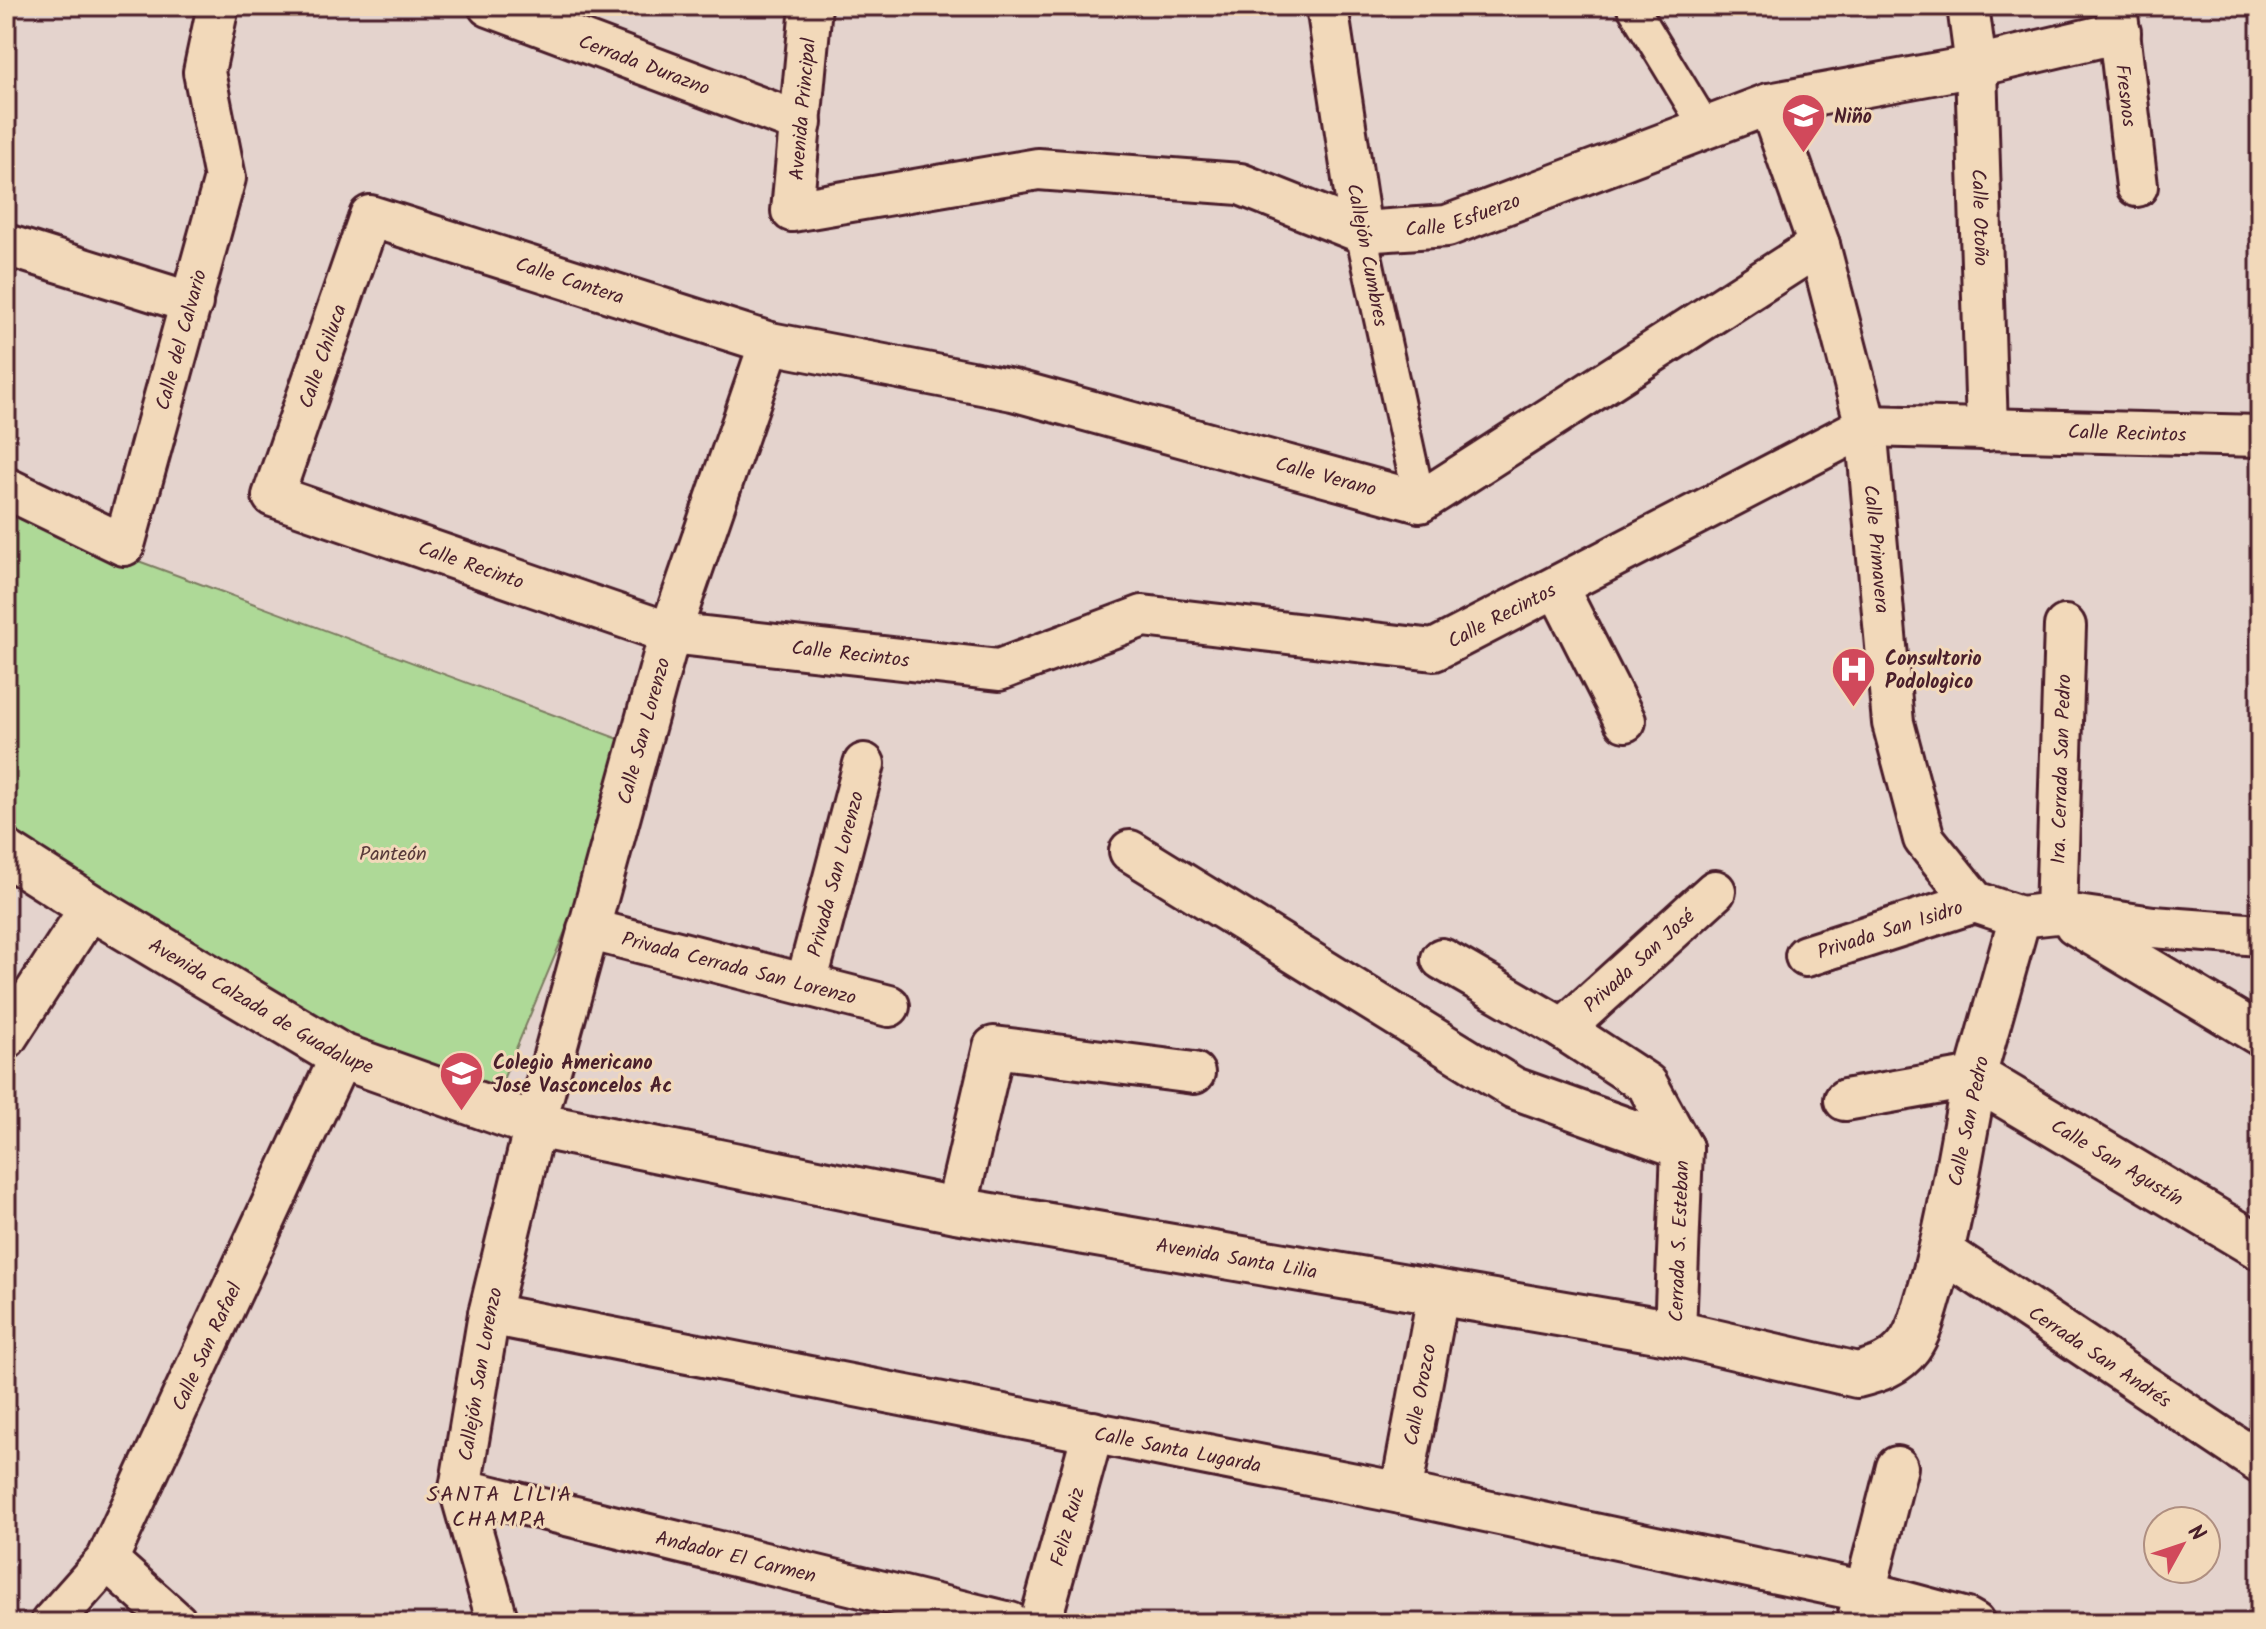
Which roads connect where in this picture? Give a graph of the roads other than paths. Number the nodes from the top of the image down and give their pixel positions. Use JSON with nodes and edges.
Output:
{"nodes":[{"id":1,"x":218,"y":6,"type":"edge"},
{"id":2,"x":489,"y":6,"type":"edge"},
{"id":3,"x":811,"y":6,"type":"edge"},
{"id":4,"x":1327,"y":6,"type":"edge"},
{"id":5,"x":1632,"y":6,"type":"edge"},
{"id":6,"x":1968,"y":6,"type":"edge"},
{"id":7,"x":2118,"y":19,"type":"edge"},
{"id":8,"x":1976,"y":66,"type":"junction"},
{"id":9,"x":1769,"y":104,"type":"junction"},
{"id":10,"x":801,"y":123,"type":"junction"},
{"id":11,"x":1706,"y":128,"type":"junction"},
{"id":12,"x":2137,"y":186,"type":"dead end"},
{"id":13,"x":792,"y":211,"type":"joint"},
{"id":14,"x":370,"y":216,"type":"joint"},
{"id":15,"x":1361,"y":232,"type":"junction"},
{"id":16,"x":6,"y":245,"type":"edge"},
{"id":17,"x":1819,"y":245,"type":"junction"},
{"id":18,"x":192,"y":303,"type":"junction"},
{"id":19,"x":770,"y":343,"type":"junction"},
{"id":20,"x":1866,"y":426,"type":"junction"},
{"id":21,"x":1987,"y":430,"type":"junction"},
{"id":22,"x":2260,"y":436,"type":"edge"},
{"id":23,"x":6,"y":488,"type":"edge"},
{"id":24,"x":273,"y":496,"type":"joint"},
{"id":25,"x":1420,"y":502,"type":"junction"},
{"id":26,"x":1557,"y":587,"type":"junction"},
{"id":27,"x":2065,"y":626,"type":"dead end"},
{"id":28,"x":670,"y":633,"type":"junction"},
{"id":29,"x":1625,"y":721,"type":"dead end"},
{"id":30,"x":864,"y":764,"type":"dead end"},
{"id":31,"x":1130,"y":851,"type":"dead end"},
{"id":32,"x":6,"y":853,"type":"edge"},
{"id":33,"x":1715,"y":891,"type":"dead end"},
{"id":34,"x":1975,"y":902,"type":"junction"},
{"id":35,"x":91,"y":907,"type":"junction"},
{"id":36,"x":2038,"y":915,"type":"junction"},
{"id":37,"x":588,"y":929,"type":"junction"},
{"id":38,"x":2260,"y":935,"type":"edge"},
{"id":39,"x":1806,"y":956,"type":"dead end"},
{"id":40,"x":1442,"y":959,"type":"dead end"},
{"id":41,"x":806,"y":984,"type":"junction"},
{"id":42,"x":889,"y":1006,"type":"dead end"},
{"id":43,"x":1563,"y":1029,"type":"junction"},
{"id":44,"x":2260,"y":1035,"type":"edge"},
{"id":45,"x":6,"y":1038,"type":"edge"},
{"id":46,"x":341,"y":1056,"type":"junction"},
{"id":47,"x":1194,"y":1073,"type":"dead end"},
{"id":48,"x":1975,"y":1077,"type":"junction"},
{"id":49,"x":1845,"y":1100,"type":"dead end"},
{"id":50,"x":535,"y":1125,"type":"junction"},
{"id":51,"x":1682,"y":1148,"type":"junction"},
{"id":52,"x":956,"y":1210,"type":"junction"},
{"id":53,"x":2260,"y":1247,"type":"edge"},
{"id":54,"x":1942,"y":1251,"type":"junction"},
{"id":55,"x":1438,"y":1295,"type":"junction"},
{"id":56,"x":489,"y":1314,"type":"junction"},
{"id":57,"x":1919,"y":1326,"type":"joint"},
{"id":58,"x":1675,"y":1333,"type":"junction"},
{"id":59,"x":1093,"y":1432,"type":"junction"},
{"id":60,"x":2260,"y":1463,"type":"edge"},
{"id":61,"x":1897,"y":1467,"type":"dead end"},
{"id":62,"x":460,"y":1489,"type":"junction"},
{"id":63,"x":1401,"y":1493,"type":"junction"},
{"id":64,"x":107,"y":1560,"type":"junction"},
{"id":65,"x":1862,"y":1608,"type":"edge"},
{"id":66,"x":51,"y":1623,"type":"edge"},
{"id":67,"x":177,"y":1623,"type":"edge"},
{"id":68,"x":498,"y":1623,"type":"edge"},
{"id":69,"x":1010,"y":1623,"type":"edge"},
{"id":70,"x":1040,"y":1623,"type":"edge"},
{"id":71,"x":1974,"y":1623,"type":"edge"}],
"edges":[{"from":1,"to":18,"type":"street","name":"Calle del Calvario"},
{"from":2,"to":10,"type":"street","name":"Cerrada Durazno"},
{"from":3,"to":10,"type":"street","name":"Avenida Principal"},
{"from":4,"to":15,"type":"street","name":"Callejón Cumbres"},
{"from":5,"to":11,"type":"street"},
{"from":6,"to":8,"type":"street","name":"Calle Otoño"},
{"from":7,"to":8,"type":"street","name":"Calle Esfuerzo"},
{"from":7,"to":12,"type":"street","name":"Fresnos"},
{"from":8,"to":9,"type":"street","name":"Calle Esfuerzo"},
{"from":8,"to":21,"type":"street","name":"Calle Otoño"},
{"from":9,"to":11,"type":"street","name":"Calle Esfuerzo"},
{"from":9,"to":17,"type":"street","name":"Calle Primavera"},
{"from":10,"to":13,"type":"street","name":"Avenida Principal"},
{"from":11,"to":15,"type":"street","name":"Calle Esfuerzo"},
{"from":13,"to":15,"type":"street","name":"Calle Esfuerzo"},
{"from":14,"to":19,"type":"street","name":"Calle Cantera"},
{"from":14,"to":24,"type":"street","name":"Calle Chiluca"},
{"from":15,"to":25,"type":"street","name":"Callejón Cumbres"},
{"from":16,"to":18,"type":"street"},
{"from":17,"to":20,"type":"street","name":"Calle Primavera"},
{"from":17,"to":25,"type":"street"},
{"from":18,"to":23,"type":"street","name":"Calle del Calvario"},
{"from":19,"to":25,"type":"street","name":"Calle Verano"},
{"from":19,"to":28,"type":"street","name":"Calle San Lorenzo"},
{"from":20,"to":21,"type":"street","name":"Calle Recintos"},
{"from":20,"to":26,"type":"street","name":"Calle Recintos"},
{"from":20,"to":34,"type":"street","name":"Calle Primavera"},
{"from":21,"to":22,"type":"street","name":"Calle Recintos"},
{"from":24,"to":28,"type":"street","name":"Calle Recinto"},
{"from":26,"to":28,"type":"street","name":"Calle Recintos"},
{"from":26,"to":29,"type":"street"},
{"from":27,"to":36,"type":"street","name":"1ra. Cerrada San Pedro"},
{"from":28,"to":37,"type":"street","name":"Calle San Lorenzo"},
{"from":30,"to":41,"type":"street","name":"Privada San Lorenzo"},
{"from":31,"to":51,"type":"street"},
{"from":32,"to":35,"type":"street","name":"Avenida Calzada de Guadalupe"},
{"from":33,"to":43,"type":"street","name":"Privada San José"},
{"from":34,"to":36,"type":"street"},
{"from":34,"to":39,"type":"street","name":"Privada San Isidro"},
{"from":35,"to":45,"type":"street"},
{"from":35,"to":46,"type":"street","name":"Avenida Calzada de Guadalupe"},
{"from":36,"to":38,"type":"street"},
{"from":36,"to":44,"type":"street"},
{"from":36,"to":48,"type":"street","name":"Calle San Pedro"},
{"from":37,"to":41,"type":"street","name":"Privada Cerrada San Lorenzo"},
{"from":37,"to":50,"type":"street","name":"Calle San Lorenzo"},
{"from":40,"to":43,"type":"street","name":"Privada San José"},
{"from":41,"to":42,"type":"street","name":"Privada Cerrada San Lorenzo"},
{"from":43,"to":51,"type":"street","name":"Privada San José"},
{"from":46,"to":50,"type":"street","name":"Avenida Calzada de Guadalupe"},
{"from":46,"to":64,"type":"street","name":"Calle San Rafael"},
{"from":47,"to":52,"type":"street"},
{"from":48,"to":49,"type":"street"},
{"from":48,"to":53,"type":"street","name":"Calle San Agustín"},
{"from":48,"to":54,"type":"street","name":"Calle San Pedro"},
{"from":50,"to":52,"type":"street","name":"Avenida Santa Lilia"},
{"from":50,"to":56,"type":"street","name":"Callejón San Lorenzo"},
{"from":51,"to":58,"type":"street","name":"Cerrada S. Esteban"},
{"from":52,"to":55,"type":"street","name":"Avenida Santa Lilia"},
{"from":54,"to":57,"type":"street","name":"Calle San Pedro"},
{"from":54,"to":60,"type":"street","name":"Cerrada San Andrés"},
{"from":55,"to":58,"type":"street","name":"Avenida Santa Lilia"},
{"from":55,"to":63,"type":"street","name":"Calle Orozco"},
{"from":56,"to":59,"type":"street","name":"Calle Santa Lugarda"},
{"from":56,"to":62,"type":"street","name":"Callejón San Lorenzo"},
{"from":57,"to":58,"type":"street","name":"Avenida Santa Lilia"},
{"from":59,"to":63,"type":"street","name":"Calle Santa Lugarda"},
{"from":59,"to":70,"type":"street","name":"Feliz Ruiz"},
{"from":61,"to":65,"type":"street"},
{"from":62,"to":68,"type":"street","name":"Callejón San Lorenzo"},
{"from":62,"to":69,"type":"street","name":"Andador El Carmen"},
{"from":63,"to":65,"type":"street","name":"Calle Santa Lugarda"},
{"from":64,"to":66,"type":"street","name":"Calle San Rafael"},
{"from":64,"to":67,"type":"street"},
{"from":65,"to":71,"type":"street","name":"Calle Santa Lugarda"}]}
